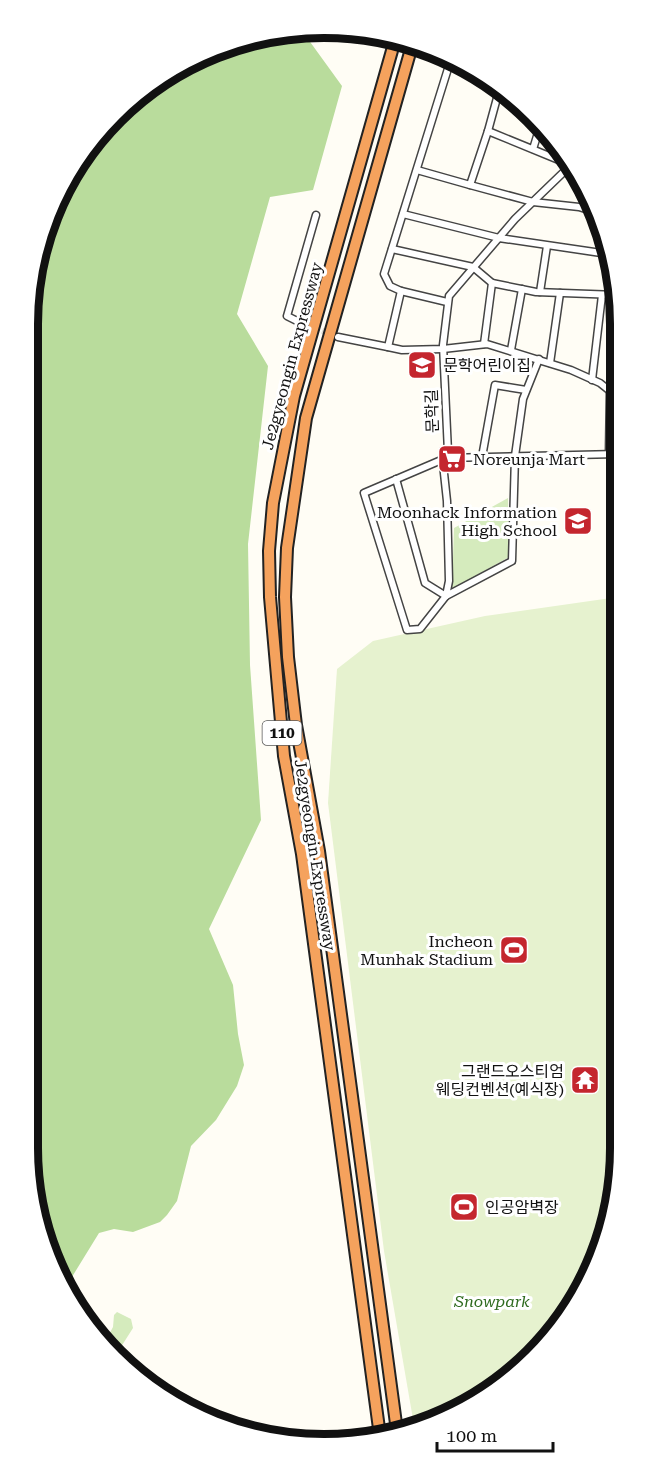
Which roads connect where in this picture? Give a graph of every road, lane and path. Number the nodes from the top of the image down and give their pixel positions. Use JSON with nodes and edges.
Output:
{"nodes":[{"id":1,"x":393,"y":46,"type":"edge"},
{"id":2,"x":410,"y":51,"type":"edge"},
{"id":3,"x":449,"y":66,"type":"edge"},
{"id":4,"x":497,"y":97,"type":"edge"},
{"id":5,"x":488,"y":131,"type":"junction"},
{"id":6,"x":538,"y":134,"type":"edge"},
{"id":7,"x":533,"y":149,"type":"junction"},
{"id":8,"x":557,"y":159,"type":"edge"},
{"id":9,"x":417,"y":170,"type":"junction"},
{"id":10,"x":565,"y":171,"type":"edge"},
{"id":11,"x":470,"y":185,"type":"junction"},
{"id":12,"x":533,"y":202,"type":"junction"},
{"id":13,"x":586,"y":209,"type":"edge"},
{"id":14,"x":403,"y":214,"type":"junction"},
{"id":15,"x":316,"y":215,"type":"dead end"},
{"id":16,"x":498,"y":238,"type":"junction"},
{"id":17,"x":547,"y":246,"type":"junction"},
{"id":18,"x":392,"y":249,"type":"junction"},
{"id":19,"x":601,"y":253,"type":"edge"},
{"id":20,"x":473,"y":267,"type":"junction"},
{"id":21,"x":492,"y":283,"type":"junction"},
{"id":22,"x":522,"y":289,"type":"junction"},
{"id":23,"x":401,"y":291,"type":"junction"},
{"id":24,"x":540,"y":292,"type":"junction"},
{"id":25,"x":560,"y":293,"type":"junction"},
{"id":26,"x":602,"y":295,"type":"junction"},
{"id":27,"x":608,"y":295,"type":"edge"},
{"id":28,"x":447,"y":302,"type":"junction"},
{"id":29,"x":297,"y":321,"type":"dead end"},
{"id":30,"x":338,"y":337,"type":"tunnel mouth"},
{"id":31,"x":484,"y":344,"type":"junction"},
{"id":32,"x":388,"y":347,"type":"junction"},
{"id":33,"x":443,"y":349,"type":"junction"},
{"id":34,"x":512,"y":351,"type":"junction"},
{"id":35,"x":539,"y":359,"type":"junction"},
{"id":36,"x":550,"y":363,"type":"junction"},
{"id":37,"x":592,"y":380,"type":"junction"},
{"id":38,"x":526,"y":390,"type":"junction"},
{"id":39,"x":610,"y":391,"type":"joint"},
{"id":40,"x":609,"y":454,"type":"joint"},
{"id":41,"x":515,"y":456,"type":"junction"},
{"id":42,"x":482,"y":457,"type":"junction"},
{"id":43,"x":446,"y":458,"type":"junction"},
{"id":44,"x":396,"y":479,"type":"junction"},
{"id":45,"x":446,"y":596,"type":"junction"},
{"id":46,"x":396,"y":1425,"type":"edge"},
{"id":47,"x":379,"y":1429,"type":"edge"}],
"edges":[{"from":1,"to":47,"type":"highway","name":"Je2gyeongin Expressway","number":"110"},
{"from":2,"to":46,"type":"highway","name":"Je2gyeongin Expressway","number":"110"},
{"from":3,"to":9,"type":"street"},
{"from":4,"to":5,"type":"street"},
{"from":5,"to":7,"type":"street"},
{"from":5,"to":11,"type":"street"},
{"from":6,"to":7,"type":"street"},
{"from":7,"to":8,"type":"street"},
{"from":9,"to":11,"type":"street"},
{"from":9,"to":14,"type":"street"},
{"from":10,"to":12,"type":"street"},
{"from":11,"to":12,"type":"street"},
{"from":12,"to":13,"type":"street"},
{"from":12,"to":16,"type":"street"},
{"from":14,"to":16,"type":"street"},
{"from":14,"to":18,"type":"street"},
{"from":15,"to":29,"type":"street"},
{"from":16,"to":17,"type":"street"},
{"from":16,"to":20,"type":"street"},
{"from":17,"to":19,"type":"street"},
{"from":17,"to":24,"type":"street"},
{"from":18,"to":20,"type":"street"},
{"from":18,"to":23,"type":"street"},
{"from":20,"to":21,"type":"street"},
{"from":20,"to":28,"type":"street"},
{"from":21,"to":22,"type":"street"},
{"from":21,"to":31,"type":"street"},
{"from":22,"to":24,"type":"street"},
{"from":22,"to":34,"type":"street"},
{"from":23,"to":28,"type":"street"},
{"from":23,"to":32,"type":"street"},
{"from":24,"to":25,"type":"street"},
{"from":25,"to":26,"type":"street"},
{"from":25,"to":36,"type":"street"},
{"from":26,"to":27,"type":"street"},
{"from":26,"to":37,"type":"street"},
{"from":28,"to":33,"type":"street","name":"문학길"},
{"from":30,"to":32,"type":"street"},
{"from":31,"to":33,"type":"street"},
{"from":31,"to":34,"type":"street"},
{"from":32,"to":33,"type":"street"},
{"from":33,"to":43,"type":"street","name":"문학길"},
{"from":34,"to":35,"type":"street"},
{"from":35,"to":36,"type":"street"},
{"from":35,"to":38,"type":"street"},
{"from":36,"to":37,"type":"street"},
{"from":37,"to":39,"type":"street"},
{"from":38,"to":41,"type":"street"},
{"from":38,"to":42,"type":"street"},
{"from":39,"to":40,"type":"street"},
{"from":40,"to":41,"type":"street"},
{"from":41,"to":42,"type":"street"},
{"from":41,"to":45,"type":"street"},
{"from":42,"to":43,"type":"street"},
{"from":43,"to":44,"type":"street"},
{"from":43,"to":45,"type":"street","name":"문학길"},
{"from":44,"to":45,"type":"street"},
{"from":44,"to":45,"type":"street"}]}
